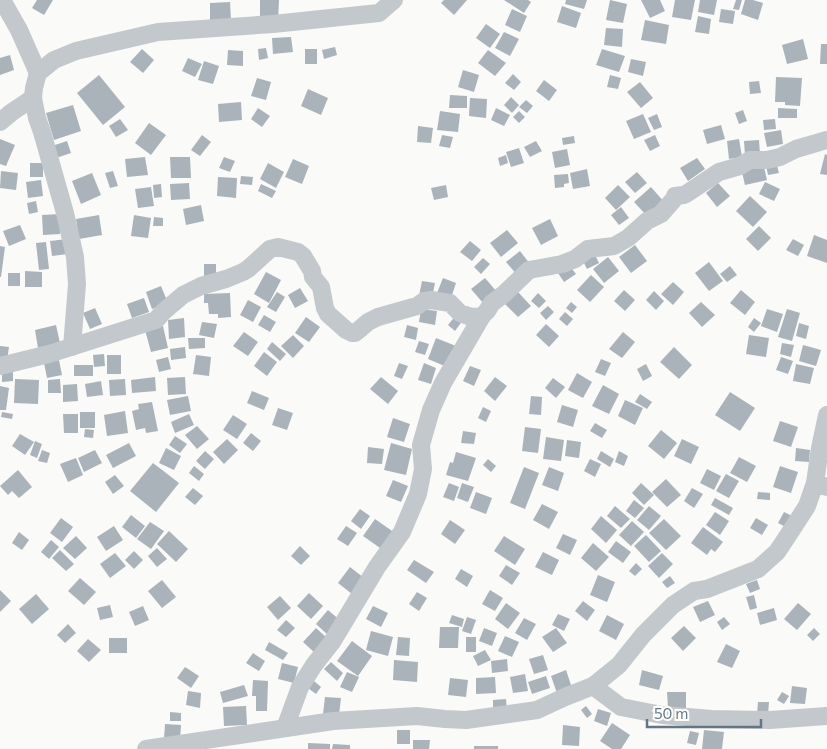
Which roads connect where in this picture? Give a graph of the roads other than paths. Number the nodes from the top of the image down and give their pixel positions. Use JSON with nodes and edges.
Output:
{"nodes":[{"id":1,"x":2,"y":0,"type":"edge"},
{"id":2,"x":394,"y":0,"type":"edge"},
{"id":3,"x":38,"y":73,"type":"junction"},
{"id":4,"x":33,"y":98,"type":"junction"},
{"id":5,"x":0,"y":122,"type":"edge"},
{"id":6,"x":827,"y":140,"type":"edge"},
{"id":7,"x":482,"y":316,"type":"junction"},
{"id":8,"x":72,"y":347,"type":"junction"},
{"id":9,"x":0,"y":366,"type":"edge"},
{"id":10,"x":827,"y":415,"type":"edge"},
{"id":11,"x":821,"y":485,"type":"edge"},
{"id":12,"x":593,"y":686,"type":"junction"},
{"id":13,"x":827,"y":716,"type":"edge"},
{"id":14,"x":285,"y":728,"type":"junction"},
{"id":15,"x":146,"y":749,"type":"edge"}],
"edges":[{"from":1,"to":3,"type":"street"},
{"from":2,"to":3,"type":"street"},
{"from":3,"to":4,"type":"street"},
{"from":4,"to":5,"type":"street"},
{"from":4,"to":8,"type":"street"},
{"from":6,"to":7,"type":"street"},
{"from":7,"to":8,"type":"street"},
{"from":7,"to":14,"type":"street"},
{"from":8,"to":9,"type":"street"},
{"from":10,"to":11,"type":"street"},
{"from":11,"to":12,"type":"street"},
{"from":12,"to":13,"type":"street"},
{"from":12,"to":14,"type":"street"},
{"from":14,"to":15,"type":"street"}]}
